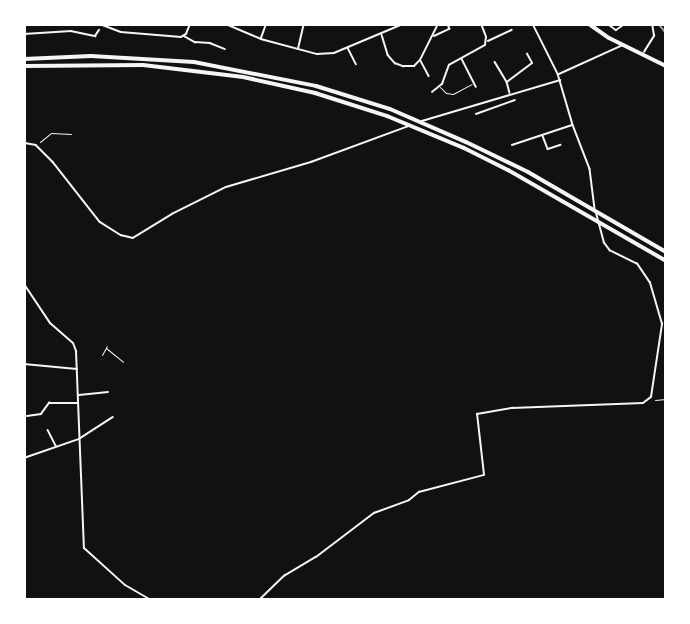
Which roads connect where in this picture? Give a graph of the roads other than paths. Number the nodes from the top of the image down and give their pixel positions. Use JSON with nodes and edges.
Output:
{"nodes":[{"id":1,"x":190,"y":24,"type":"edge"},
{"id":2,"x":226,"y":24,"type":"edge"},
{"id":3,"x":266,"y":24,"type":"edge"},
{"id":4,"x":304,"y":24,"type":"edge"},
{"id":5,"x":403,"y":24,"type":"edge"},
{"id":6,"x":438,"y":24,"type":"edge"},
{"id":7,"x":448,"y":24,"type":"edge"},
{"id":8,"x":480,"y":24,"type":"edge"},
{"id":9,"x":533,"y":24,"type":"edge"},
{"id":10,"x":589,"y":24,"type":"edge"},
{"id":11,"x":608,"y":24,"type":"edge"},
{"id":12,"x":624,"y":24,"type":"edge"},
{"id":13,"x":652,"y":24,"type":"edge"},
{"id":14,"x":100,"y":25,"type":"edge"},
{"id":15,"x":99,"y":30,"type":"dead end"},
{"id":16,"x":512,"y":30,"type":"dead end"},
{"id":17,"x":24,"y":34,"type":"edge"},
{"id":18,"x":382,"y":34,"type":"junction"},
{"id":19,"x":184,"y":36,"type":"junction"},
{"id":20,"x":433,"y":36,"type":"junction"},
{"id":21,"x":261,"y":39,"type":"junction"},
{"id":22,"x":487,"y":41,"type":"junction"},
{"id":23,"x":623,"y":45,"type":"junction"},
{"id":24,"x":348,"y":47,"type":"junction"},
{"id":25,"x":225,"y":50,"type":"dead end"},
{"id":26,"x":298,"y":50,"type":"junction"},
{"id":27,"x":527,"y":54,"type":"dead end"},
{"id":28,"x":642,"y":55,"type":"junction"},
{"id":29,"x":24,"y":58,"type":"edge"},
{"id":30,"x":462,"y":58,"type":"junction"},
{"id":31,"x":420,"y":60,"type":"junction"},
{"id":32,"x":495,"y":62,"type":"dead end"},
{"id":33,"x":501,"y":63,"type":"dead end"},
{"id":34,"x":356,"y":64,"type":"dead end"},
{"id":35,"x":24,"y":66,"type":"edge"},
{"id":36,"x":497,"y":66,"type":"junction"},
{"id":37,"x":666,"y":66,"type":"edge"},
{"id":38,"x":558,"y":74,"type":"junction"},
{"id":39,"x":429,"y":76,"type":"dead end"},
{"id":40,"x":560,"y":80,"type":"junction"},
{"id":41,"x":507,"y":82,"type":"junction"},
{"id":42,"x":474,"y":83,"type":"junction"},
{"id":43,"x":440,"y":87,"type":"junction"},
{"id":44,"x":476,"y":87,"type":"dead end"},
{"id":45,"x":432,"y":92,"type":"dead end"},
{"id":46,"x":510,"y":94,"type":"junction"},
{"id":47,"x":505,"y":95,"type":"junction"},
{"id":48,"x":515,"y":100,"type":"dead end"},
{"id":49,"x":507,"y":102,"type":"junction"},
{"id":50,"x":476,"y":114,"type":"dead end"},
{"id":51,"x":573,"y":125,"type":"junction"},
{"id":52,"x":543,"y":135,"type":"junction"},
{"id":53,"x":560,"y":144,"type":"dead end"},
{"id":54,"x":24,"y":145,"type":"edge"},
{"id":55,"x":512,"y":145,"type":"dead end"},
{"id":56,"x":24,"y":152,"type":"edge"},
{"id":57,"x":24,"y":171,"type":"edge"},
{"id":58,"x":666,"y":252,"type":"edge"},
{"id":59,"x":666,"y":261,"type":"edge"},
{"id":60,"x":24,"y":284,"type":"edge"},
{"id":61,"x":102,"y":355,"type":"dead end"},
{"id":62,"x":123,"y":363,"type":"dead end"},
{"id":63,"x":24,"y":364,"type":"edge"},
{"id":64,"x":78,"y":369,"type":"junction"},
{"id":65,"x":108,"y":392,"type":"dead end"},
{"id":66,"x":78,"y":395,"type":"junction"},
{"id":67,"x":79,"y":403,"type":"junction"},
{"id":68,"x":27,"y":416,"type":"dead end"},
{"id":69,"x":113,"y":417,"type":"dead end"},
{"id":70,"x":48,"y":430,"type":"dead end"},
{"id":71,"x":79,"y":439,"type":"junction"},
{"id":72,"x":57,"y":447,"type":"junction"},
{"id":73,"x":24,"y":458,"type":"edge"},
{"id":74,"x":151,"y":600,"type":"edge"},
{"id":75,"x":259,"y":600,"type":"edge"}],
"edges":[{"from":1,"to":19,"type":"street"},
{"from":2,"to":21,"type":"street"},
{"from":3,"to":21,"type":"street"},
{"from":4,"to":26,"type":"street"},
{"from":5,"to":18,"type":"street"},
{"from":6,"to":20,"type":"street"},
{"from":7,"to":20,"type":"street"},
{"from":8,"to":22,"type":"street"},
{"from":9,"to":38,"type":"street"},
{"from":10,"to":23,"type":"highway"},
{"from":11,"to":12,"type":"street"},
{"from":13,"to":28,"type":"street"},
{"from":14,"to":19,"type":"street"},
{"from":15,"to":17,"type":"street"},
{"from":16,"to":22,"type":"street"},
{"from":18,"to":24,"type":"street"},
{"from":18,"to":31,"type":"street"},
{"from":19,"to":25,"type":"street"},
{"from":20,"to":31,"type":"street"},
{"from":21,"to":26,"type":"street"},
{"from":22,"to":30,"type":"street"},
{"from":23,"to":28,"type":"highway"},
{"from":23,"to":38,"type":"street"},
{"from":24,"to":26,"type":"street"},
{"from":24,"to":34,"type":"street"},
{"from":27,"to":41,"type":"street"},
{"from":28,"to":37,"type":"highway"},
{"from":29,"to":58,"type":"highway"},
{"from":30,"to":42,"type":"street"},
{"from":30,"to":43,"type":"street"},
{"from":31,"to":39,"type":"street"},
{"from":32,"to":36,"type":"street"},
{"from":33,"to":36,"type":"street"},
{"from":35,"to":59,"type":"highway"},
{"from":36,"to":41,"type":"street"},
{"from":38,"to":40,"type":"street"},
{"from":40,"to":46,"type":"street"},
{"from":40,"to":51,"type":"street"},
{"from":41,"to":46,"type":"street"},
{"from":42,"to":43,"type":"lane"},
{"from":42,"to":44,"type":"street"},
{"from":43,"to":45,"type":"street"},
{"from":46,"to":47,"type":"street"},
{"from":47,"to":49,"type":"street"},
{"from":47,"to":54,"type":"street"},
{"from":48,"to":49,"type":"street"},
{"from":49,"to":50,"type":"street"},
{"from":51,"to":52,"type":"street"},
{"from":51,"to":75,"type":"street"},
{"from":52,"to":53,"type":"street"},
{"from":52,"to":55,"type":"street"},
{"from":56,"to":57,"type":"street"},
{"from":60,"to":64,"type":"street"},
{"from":61,"to":62,"type":"lane"},
{"from":63,"to":64,"type":"street"},
{"from":64,"to":66,"type":"street"},
{"from":65,"to":66,"type":"street"},
{"from":66,"to":67,"type":"street"},
{"from":67,"to":68,"type":"street"},
{"from":67,"to":71,"type":"street"},
{"from":69,"to":71,"type":"street"},
{"from":70,"to":72,"type":"street"},
{"from":71,"to":72,"type":"street"},
{"from":71,"to":74,"type":"street"},
{"from":72,"to":73,"type":"street"}]}
